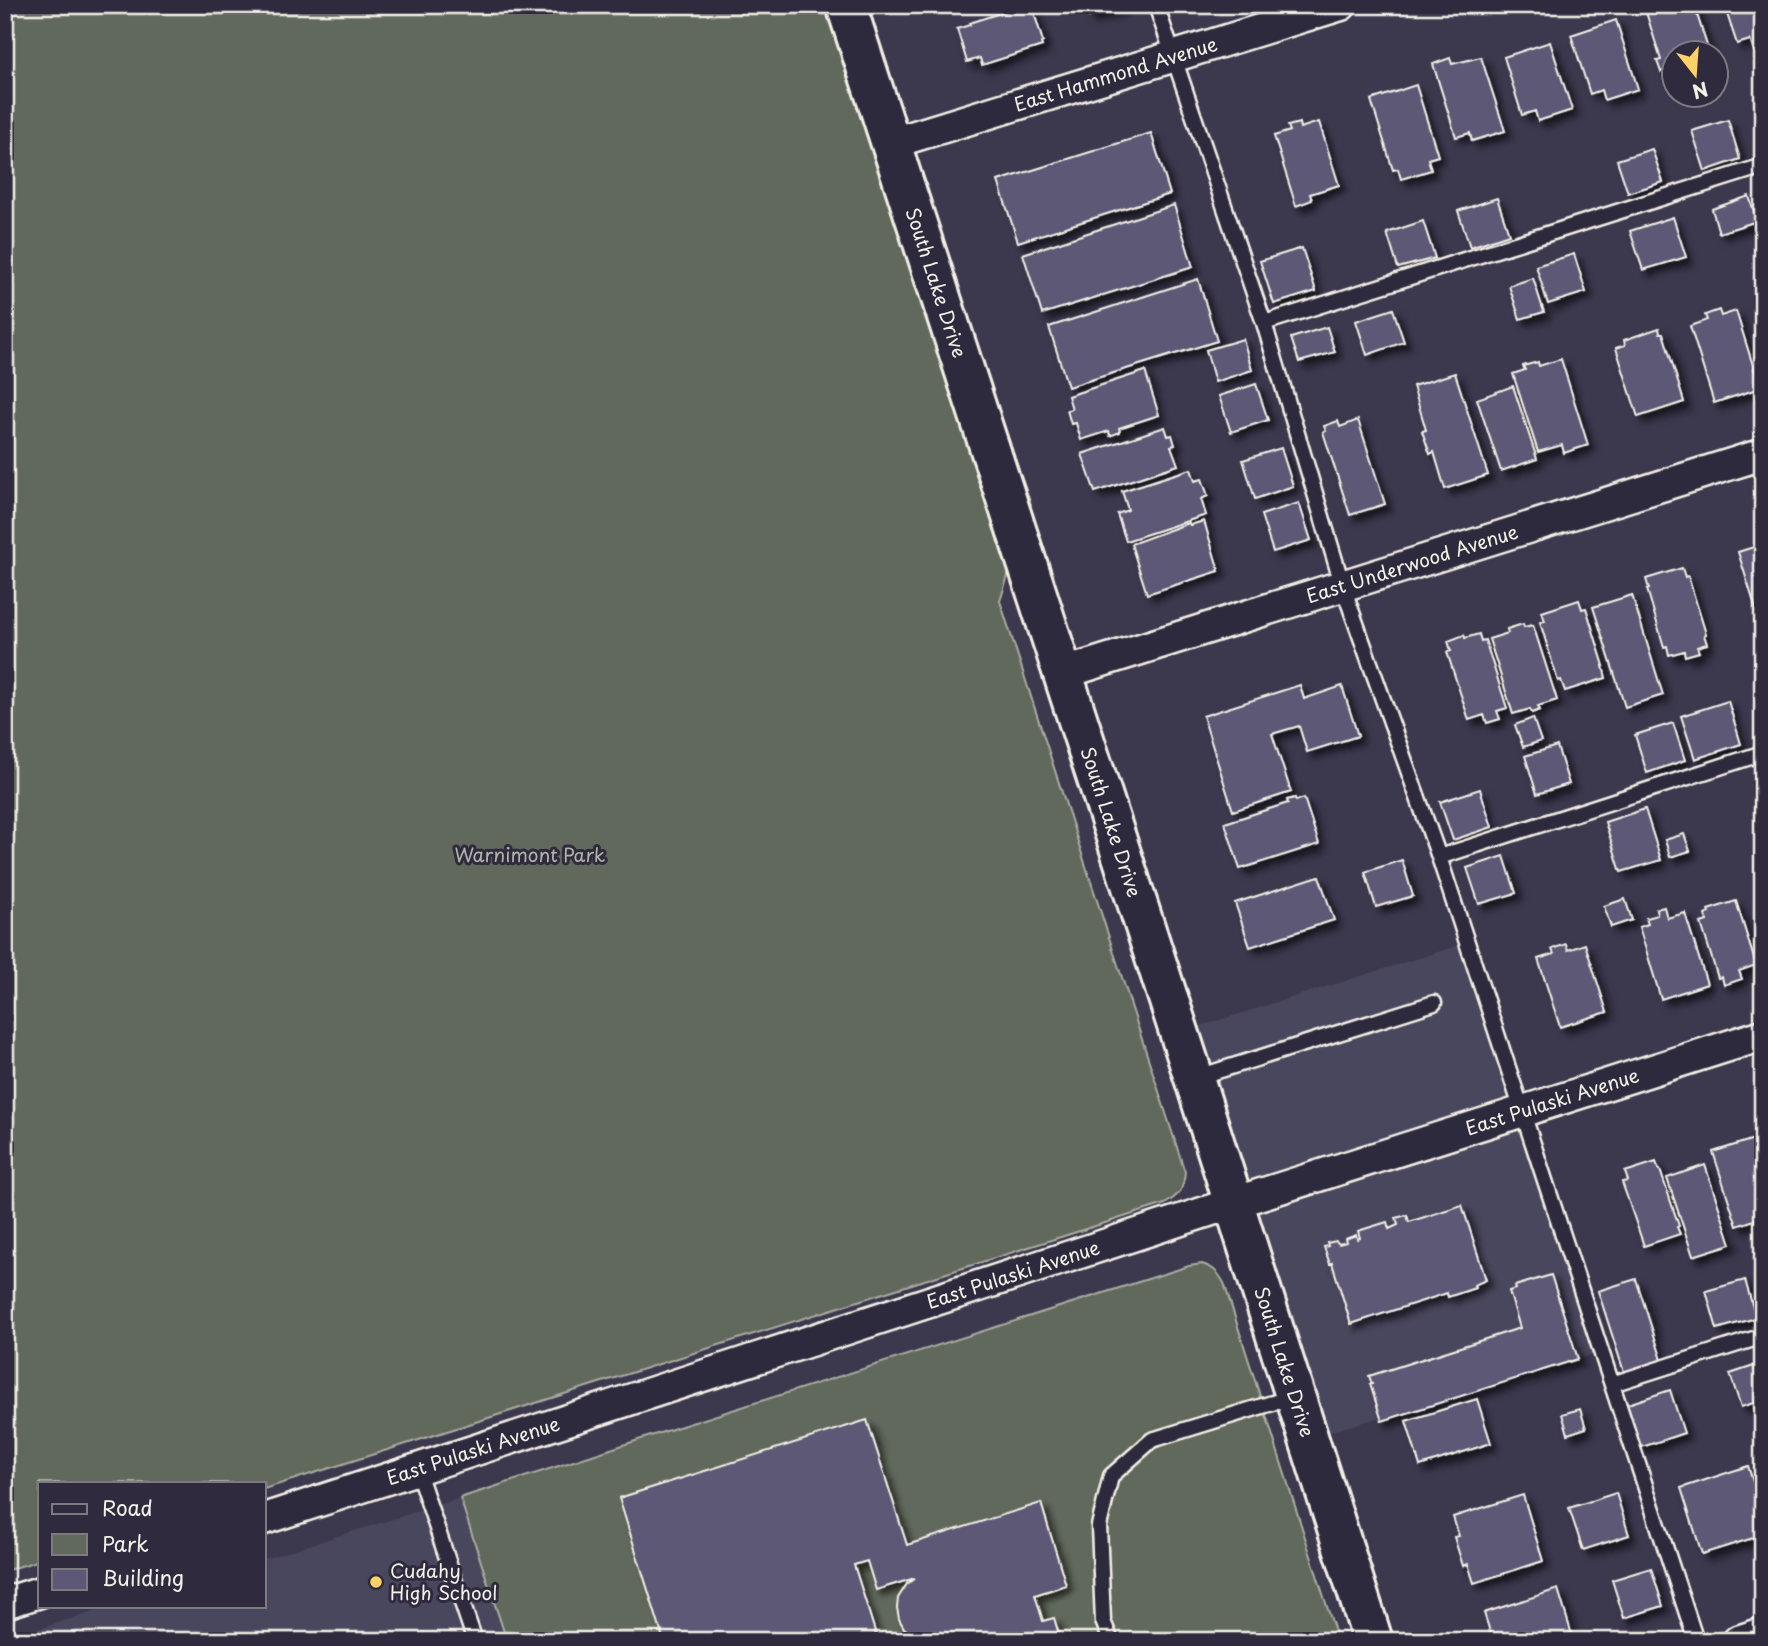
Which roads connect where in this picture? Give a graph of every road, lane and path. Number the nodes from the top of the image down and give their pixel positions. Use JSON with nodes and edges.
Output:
{"nodes":[{"id":1,"x":846,"y":5,"type":"edge"},
{"id":2,"x":1156,"y":5,"type":"edge"},
{"id":3,"x":1341,"y":5,"type":"edge"},
{"id":4,"x":1173,"y":58,"type":"junction"},
{"id":5,"x":891,"y":143,"type":"junction"},
{"id":6,"x":1763,"y":166,"type":"edge"},
{"id":7,"x":1264,"y":323,"type":"junction"},
{"id":8,"x":1763,"y":454,"type":"edge"},
{"id":9,"x":1343,"y":587,"type":"junction"},
{"id":10,"x":1061,"y":674,"type":"junction"},
{"id":11,"x":1763,"y":754,"type":"edge"},
{"id":12,"x":1439,"y":858,"type":"junction"},
{"id":13,"x":1434,"y":1003,"type":"dead end"},
{"id":14,"x":1763,"y":1035,"type":"edge"},
{"id":15,"x":1194,"y":1078,"type":"junction"},
{"id":16,"x":1521,"y":1112,"type":"junction"},
{"id":17,"x":1233,"y":1203,"type":"junction"},
{"id":18,"x":1763,"y":1336,"type":"edge"},
{"id":19,"x":1612,"y":1384,"type":"junction"},
{"id":20,"x":1295,"y":1396,"type":"junction"},
{"id":21,"x":417,"y":1469,"type":"junction"},
{"id":22,"x":266,"y":1518,"type":"edge"},
{"id":23,"x":38,"y":1593,"type":"edge"},
{"id":24,"x":5,"y":1603,"type":"edge"},
{"id":25,"x":1763,"y":1633,"type":"edge"},
{"id":26,"x":475,"y":1641,"type":"edge"},
{"id":27,"x":1111,"y":1641,"type":"edge"},
{"id":28,"x":1373,"y":1641,"type":"edge"},
{"id":29,"x":1696,"y":1641,"type":"edge"},
{"id":30,"x":1738,"y":1641,"type":"edge"}],
"edges":[{"from":1,"to":5,"type":"main road","name":"South Lake Drive"},
{"from":2,"to":4,"type":"lane"},
{"from":3,"to":4,"type":"street","name":"East Hammond Avenue"},
{"from":4,"to":5,"type":"street","name":"East Hammond Avenue"},
{"from":4,"to":7,"type":"lane"},
{"from":5,"to":10,"type":"main road","name":"South Lake Drive"},
{"from":6,"to":7,"type":"lane"},
{"from":7,"to":9,"type":"lane"},
{"from":8,"to":9,"type":"street","name":"East Underwood Avenue"},
{"from":9,"to":10,"type":"street","name":"East Underwood Avenue"},
{"from":9,"to":12,"type":"lane"},
{"from":10,"to":15,"type":"main road","name":"South Lake Drive"},
{"from":11,"to":12,"type":"lane"},
{"from":12,"to":16,"type":"lane"},
{"from":13,"to":15,"type":"lane"},
{"from":14,"to":16,"type":"street","name":"East Pulaski Avenue"},
{"from":15,"to":17,"type":"main road","name":"South Lake Drive"},
{"from":16,"to":17,"type":"street","name":"East Pulaski Avenue"},
{"from":16,"to":19,"type":"lane"},
{"from":17,"to":20,"type":"main road","name":"South Lake Drive"},
{"from":17,"to":21,"type":"street","name":"East Pulaski Avenue"},
{"from":18,"to":19,"type":"lane"},
{"from":19,"to":29,"type":"lane"},
{"from":20,"to":27,"type":"lane"},
{"from":20,"to":28,"type":"main road","name":"South Lake Drive"},
{"from":21,"to":22,"type":"street","name":"East Pulaski Avenue"},
{"from":21,"to":26,"type":"lane"},
{"from":23,"to":24,"type":"street"},
{"from":25,"to":30,"type":"street"}]}
